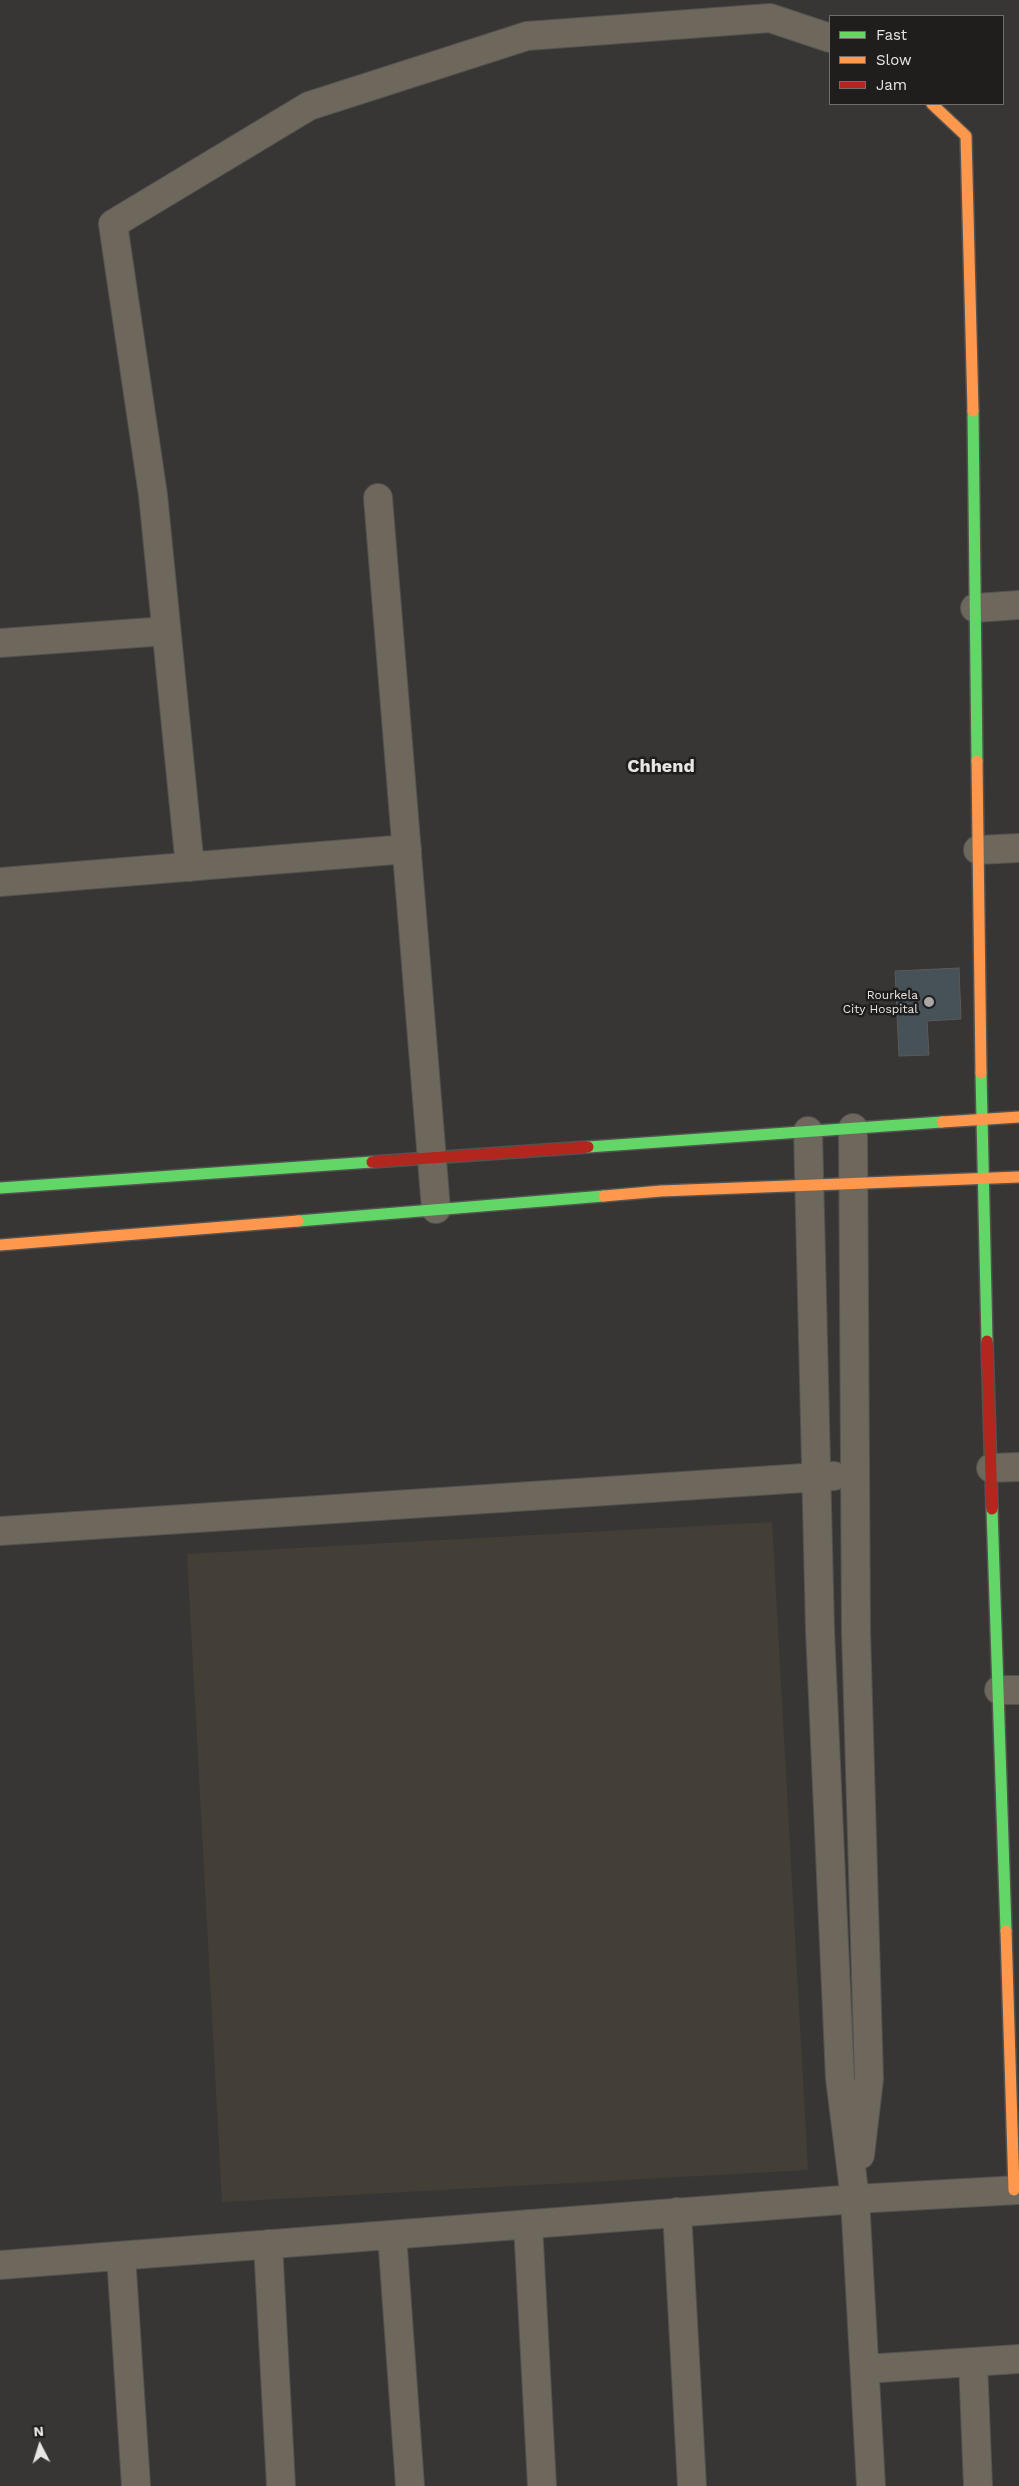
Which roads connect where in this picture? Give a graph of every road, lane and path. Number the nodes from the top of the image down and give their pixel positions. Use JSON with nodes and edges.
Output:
{"nodes":[{"id":1,"x":829,"y":38,"type":"edge"},
{"id":2,"x":933,"y":105,"type":"edge"},
{"id":3,"x":378,"y":498,"type":"dead end"},
{"id":4,"x":1019,"y":605,"type":"edge"},
{"id":5,"x":975,"y":608,"type":"junction"},
{"id":6,"x":166,"y":631,"type":"junction"},
{"id":7,"x":0,"y":643,"type":"edge"},
{"id":8,"x":1019,"y":848,"type":"edge"},
{"id":9,"x":407,"y":849,"type":"junction"},
{"id":10,"x":978,"y":850,"type":"junction"},
{"id":11,"x":190,"y":867,"type":"junction"},
{"id":12,"x":0,"y":882,"type":"edge"},
{"id":13,"x":1019,"y":1117,"type":"edge"},
{"id":14,"x":982,"y":1119,"type":"junction"},
{"id":15,"x":853,"y":1128,"type":"junction"},
{"id":16,"x":808,"y":1131,"type":"junction"},
{"id":17,"x":432,"y":1157,"type":"junction"},
{"id":18,"x":1019,"y":1177,"type":"edge"},
{"id":19,"x":982,"y":1178,"type":"junction"},
{"id":20,"x":853,"y":1184,"type":"junction"},
{"id":21,"x":810,"y":1185,"type":"junction"},
{"id":22,"x":0,"y":1188,"type":"edge"},
{"id":23,"x":436,"y":1209,"type":"junction"},
{"id":24,"x":0,"y":1245,"type":"edge"},
{"id":25,"x":1019,"y":1467,"type":"edge"},
{"id":26,"x":991,"y":1468,"type":"junction"},
{"id":27,"x":855,"y":1474,"type":"junction"},
{"id":28,"x":817,"y":1477,"type":"junction"},
{"id":29,"x":0,"y":1531,"type":"edge"},
{"id":30,"x":1009,"y":1690,"type":"edge"},
{"id":31,"x":1013,"y":1969,"type":"edge"},
{"id":32,"x":1016,"y":2190,"type":"edge"},
{"id":33,"x":855,"y":2199,"type":"junction"},
{"id":34,"x":677,"y":2212,"type":"junction"},
{"id":35,"x":528,"y":2224,"type":"junction"},
{"id":36,"x":392,"y":2235,"type":"junction"},
{"id":37,"x":268,"y":2244,"type":"junction"},
{"id":38,"x":121,"y":2256,"type":"junction"},
{"id":39,"x":0,"y":2265,"type":"edge"},
{"id":40,"x":1019,"y":2358,"type":"edge"},
{"id":41,"x":973,"y":2362,"type":"junction"},
{"id":42,"x":865,"y":2369,"type":"junction"},
{"id":43,"x":136,"y":2486,"type":"edge"},
{"id":44,"x":281,"y":2486,"type":"edge"},
{"id":45,"x":410,"y":2486,"type":"edge"},
{"id":46,"x":542,"y":2486,"type":"edge"},
{"id":47,"x":692,"y":2486,"type":"edge"},
{"id":48,"x":871,"y":2486,"type":"edge"},
{"id":49,"x":978,"y":2486,"type":"edge"}],
"edges":[{"from":1,"to":6,"type":"street"},
{"from":2,"to":5,"type":"street"},
{"from":3,"to":9,"type":"street"},
{"from":4,"to":5,"type":"street"},
{"from":5,"to":10,"type":"street"},
{"from":6,"to":7,"type":"street"},
{"from":6,"to":11,"type":"street"},
{"from":8,"to":10,"type":"street"},
{"from":9,"to":11,"type":"street"},
{"from":9,"to":17,"type":"street"},
{"from":10,"to":14,"type":"street"},
{"from":11,"to":12,"type":"street"},
{"from":13,"to":14,"type":"street"},
{"from":14,"to":15,"type":"street"},
{"from":14,"to":19,"type":"street"},
{"from":15,"to":16,"type":"street"},
{"from":15,"to":20,"type":"street"},
{"from":16,"to":17,"type":"street"},
{"from":16,"to":21,"type":"street"},
{"from":17,"to":22,"type":"street"},
{"from":17,"to":23,"type":"street"},
{"from":18,"to":19,"type":"street"},
{"from":19,"to":20,"type":"street"},
{"from":19,"to":26,"type":"street"},
{"from":20,"to":21,"type":"street"},
{"from":20,"to":27,"type":"street"},
{"from":21,"to":23,"type":"street"},
{"from":21,"to":28,"type":"street"},
{"from":23,"to":24,"type":"street"},
{"from":25,"to":26,"type":"street"},
{"from":26,"to":30,"type":"street"},
{"from":27,"to":28,"type":"street"},
{"from":27,"to":33,"type":"street"},
{"from":28,"to":29,"type":"street"},
{"from":28,"to":33,"type":"street"},
{"from":30,"to":31,"type":"street"},
{"from":31,"to":32,"type":"street"},
{"from":32,"to":33,"type":"street"},
{"from":33,"to":34,"type":"street"},
{"from":33,"to":42,"type":"street"},
{"from":34,"to":35,"type":"street"},
{"from":34,"to":47,"type":"street"},
{"from":35,"to":36,"type":"street"},
{"from":35,"to":46,"type":"street"},
{"from":36,"to":37,"type":"street"},
{"from":36,"to":45,"type":"street"},
{"from":37,"to":38,"type":"street"},
{"from":37,"to":44,"type":"street"},
{"from":38,"to":39,"type":"street"},
{"from":38,"to":43,"type":"street"},
{"from":40,"to":41,"type":"street"},
{"from":41,"to":42,"type":"street"},
{"from":41,"to":49,"type":"street"},
{"from":42,"to":48,"type":"street"}]}
